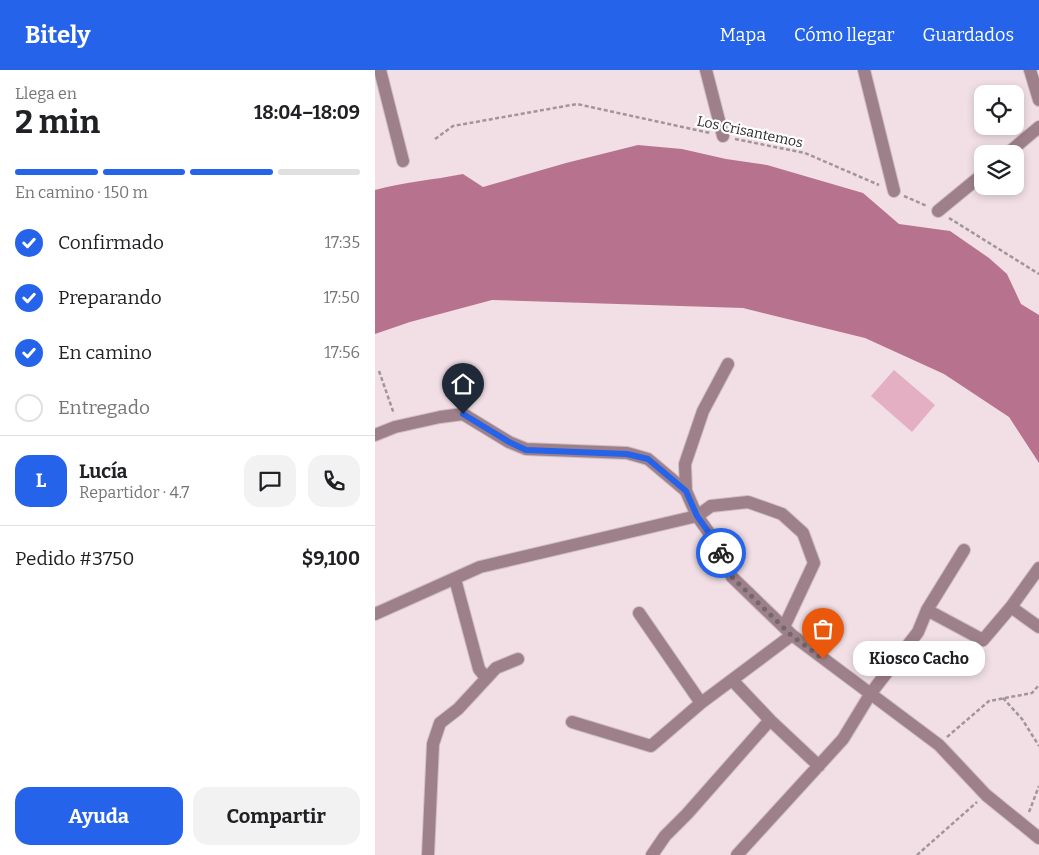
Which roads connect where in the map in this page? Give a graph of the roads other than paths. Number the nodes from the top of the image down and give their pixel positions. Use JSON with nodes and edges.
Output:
{"nodes":[{"id":1,"x":380,"y":70,"type":"edge"},
{"id":2,"x":706,"y":70,"type":"edge"},
{"id":3,"x":864,"y":70,"type":"edge"},
{"id":4,"x":1030,"y":70,"type":"edge"},
{"id":5,"x":1039,"y":100,"type":"edge"},
{"id":6,"x":1039,"y":127,"type":"edge"},
{"id":7,"x":723,"y":136,"type":"road end"},
{"id":8,"x":1018,"y":145,"type":"edge"},
{"id":9,"x":403,"y":161,"type":"dead end"},
{"id":10,"x":974,"y":181,"type":"edge"},
{"id":11,"x":894,"y":191,"type":"road end"},
{"id":12,"x":938,"y":211,"type":"road end"},
{"id":13,"x":728,"y":364,"type":"dead end"},
{"id":14,"x":375,"y":435,"type":"edge"},
{"id":15,"x":686,"y":491,"type":"junction"},
{"id":16,"x":697,"y":516,"type":"junction"},
{"id":17,"x":964,"y":550,"type":"dead end"},
{"id":18,"x":1039,"y":568,"type":"edge"},
{"id":19,"x":455,"y":579,"type":"junction"},
{"id":20,"x":1011,"y":607,"type":"junction"},
{"id":21,"x":927,"y":610,"type":"junction"},
{"id":22,"x":639,"y":613,"type":"dead end"},
{"id":23,"x":375,"y":614,"type":"edge"},
{"id":24,"x":1039,"y":627,"type":"edge"},
{"id":25,"x":788,"y":631,"type":"junction"},
{"id":26,"x":518,"y":659,"type":"dead end"},
{"id":27,"x":485,"y":678,"type":"junction"},
{"id":28,"x":733,"y":681,"type":"junction"},
{"id":29,"x":871,"y":693,"type":"junction"},
{"id":30,"x":701,"y":703,"type":"junction"},
{"id":31,"x":770,"y":720,"type":"junction"},
{"id":32,"x":572,"y":722,"type":"dead end"},
{"id":33,"x":819,"y":766,"type":"junction"},
{"id":34,"x":1039,"y":838,"type":"edge"},
{"id":35,"x":428,"y":855,"type":"edge"},
{"id":36,"x":652,"y":855,"type":"edge"},
{"id":37,"x":737,"y":855,"type":"edge"}],
"edges":[{"from":1,"to":9,"type":"street"},
{"from":2,"to":7,"type":"street"},
{"from":3,"to":11,"type":"street"},
{"from":4,"to":5,"type":"street"},
{"from":6,"to":8,"type":"street"},
{"from":10,"to":12,"type":"street"},
{"from":13,"to":15,"type":"street"},
{"from":14,"to":15,"type":"street"},
{"from":15,"to":16,"type":"street"},
{"from":16,"to":19,"type":"street"},
{"from":16,"to":25,"type":"street"},
{"from":16,"to":25,"type":"street"},
{"from":17,"to":21,"type":"street"},
{"from":18,"to":20,"type":"street"},
{"from":19,"to":23,"type":"street"},
{"from":19,"to":27,"type":"street"},
{"from":20,"to":21,"type":"street"},
{"from":20,"to":24,"type":"street"},
{"from":21,"to":29,"type":"street"},
{"from":22,"to":30,"type":"street"},
{"from":25,"to":28,"type":"street"},
{"from":25,"to":29,"type":"street"},
{"from":26,"to":27,"type":"street"},
{"from":27,"to":35,"type":"street"},
{"from":28,"to":30,"type":"street"},
{"from":28,"to":31,"type":"street"},
{"from":29,"to":33,"type":"street"},
{"from":29,"to":34,"type":"street"},
{"from":30,"to":32,"type":"street"},
{"from":31,"to":33,"type":"street"},
{"from":31,"to":36,"type":"street"},
{"from":33,"to":37,"type":"street"}]}
